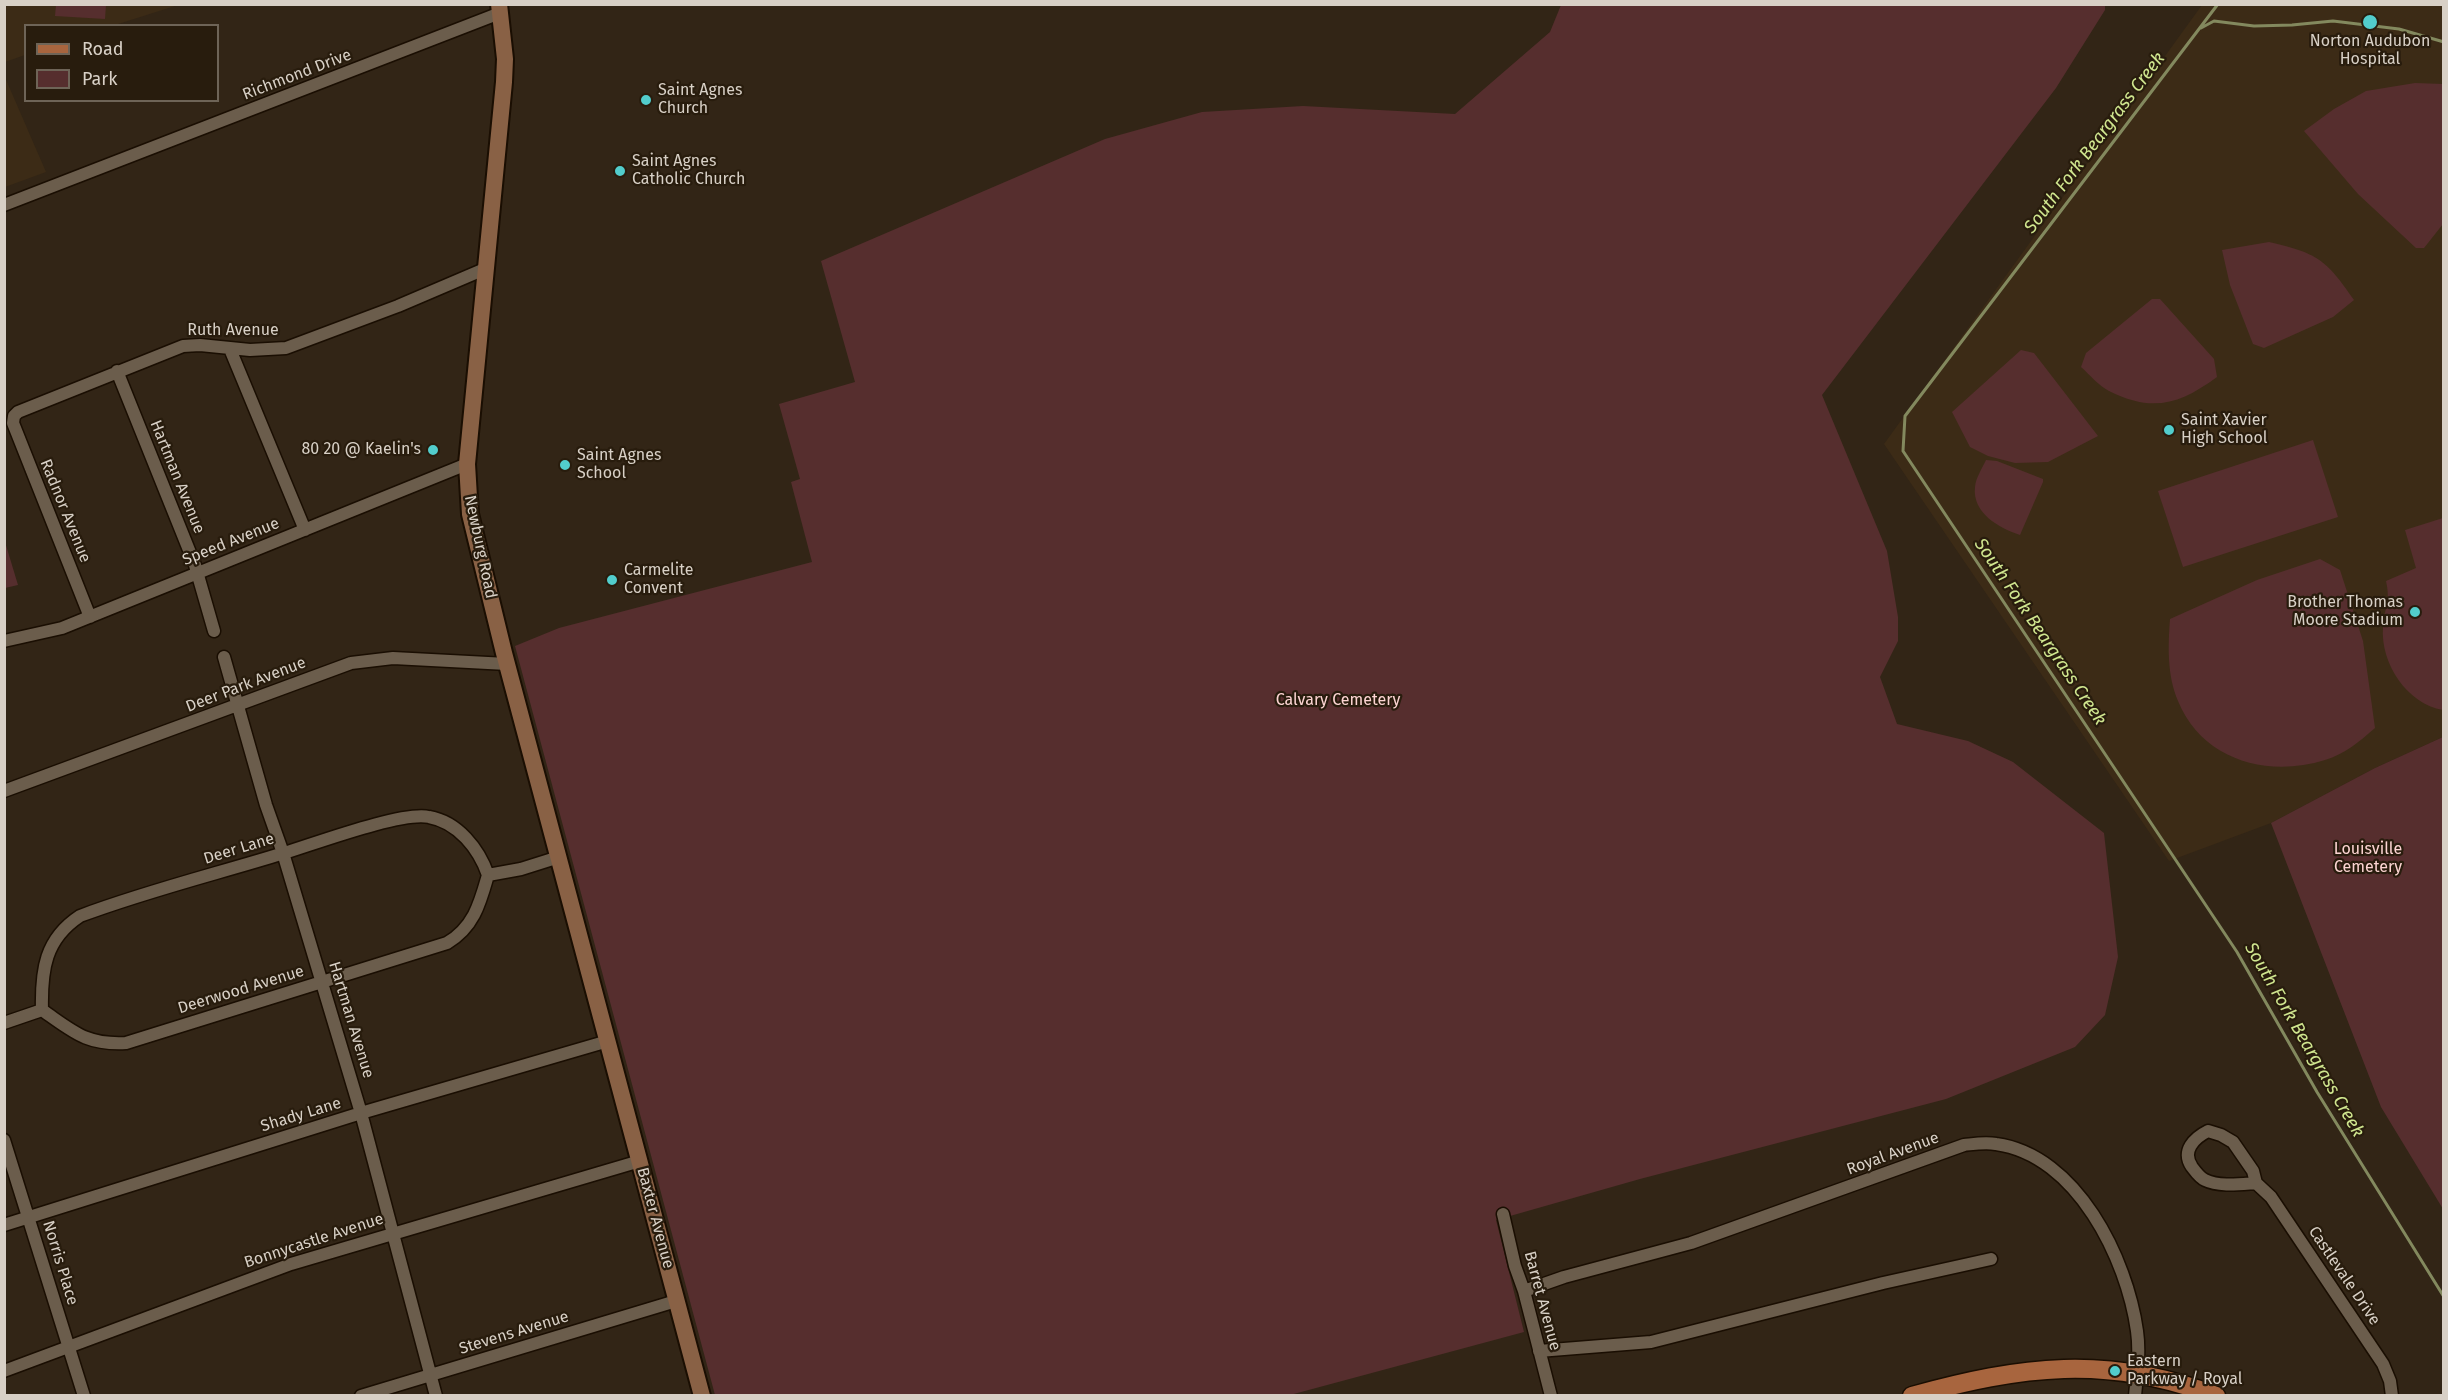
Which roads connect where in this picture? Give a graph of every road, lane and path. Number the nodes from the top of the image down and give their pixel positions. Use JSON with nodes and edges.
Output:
{"nodes":[{"id":1,"x":499,"y":9,"type":"edge"},
{"id":2,"x":4,"y":205,"type":"edge"},
{"id":3,"x":486,"y":268,"type":"junction"},
{"id":4,"x":230,"y":349,"type":"junction"},
{"id":5,"x":117,"y":371,"type":"junction"},
{"id":6,"x":14,"y":416,"type":"joint"},
{"id":7,"x":467,"y":464,"type":"junction"},
{"id":8,"x":305,"y":530,"type":"junction"},
{"id":9,"x":198,"y":573,"type":"junction"},
{"id":10,"x":90,"y":617,"type":"junction"},
{"id":11,"x":214,"y":631,"type":"dead end"},
{"id":12,"x":4,"y":641,"type":"edge"},
{"id":13,"x":224,"y":657,"type":"dead end"},
{"id":14,"x":507,"y":664,"type":"junction"},
{"id":15,"x":238,"y":706,"type":"junction"},
{"id":16,"x":4,"y":791,"type":"edge"},
{"id":17,"x":283,"y":853,"type":"junction"},
{"id":18,"x":560,"y":857,"type":"junction"},
{"id":19,"x":488,"y":875,"type":"junction"},
{"id":20,"x":322,"y":982,"type":"junction"},
{"id":21,"x":42,"y":1010,"type":"junction"},
{"id":22,"x":4,"y":1023,"type":"edge"},
{"id":23,"x":608,"y":1041,"type":"junction"},
{"id":24,"x":362,"y":1113,"type":"junction"},
{"id":25,"x":4,"y":1140,"type":"edge"},
{"id":26,"x":640,"y":1161,"type":"junction"},
{"id":27,"x":2256,"y":1183,"type":"junction"},
{"id":28,"x":1503,"y":1214,"type":"dead end"},
{"id":29,"x":28,"y":1217,"type":"junction"},
{"id":30,"x":4,"y":1225,"type":"edge"},
{"id":31,"x":393,"y":1234,"type":"junction"},
{"id":32,"x":1991,"y":1259,"type":"dead end"},
{"id":33,"x":1524,"y":1291,"type":"junction"},
{"id":34,"x":676,"y":1301,"type":"junction"},
{"id":35,"x":68,"y":1347,"type":"junction"},
{"id":36,"x":1539,"y":1351,"type":"junction"},
{"id":37,"x":4,"y":1371,"type":"edge"},
{"id":38,"x":2137,"y":1373,"type":"junction"},
{"id":39,"x":431,"y":1376,"type":"junction"},
{"id":40,"x":84,"y":1395,"type":"edge"},
{"id":41,"x":361,"y":1395,"type":"edge"},
{"id":42,"x":436,"y":1395,"type":"edge"},
{"id":43,"x":702,"y":1395,"type":"edge"},
{"id":44,"x":1551,"y":1395,"type":"edge"},
{"id":45,"x":1912,"y":1395,"type":"edge"},
{"id":46,"x":2135,"y":1395,"type":"edge"},
{"id":47,"x":2216,"y":1395,"type":"edge"},
{"id":48,"x":2392,"y":1395,"type":"edge"}],
"edges":[{"from":1,"to":2,"type":"street","name":"Richmond Drive"},
{"from":1,"to":3,"type":"main road","name":"Newburg Road"},
{"from":3,"to":4,"type":"street","name":"Ruth Avenue"},
{"from":3,"to":7,"type":"main road","name":"Newburg Road"},
{"from":4,"to":5,"type":"street","name":"Ruth Avenue"},
{"from":4,"to":8,"type":"street"},
{"from":5,"to":6,"type":"street","name":"Ruth Avenue"},
{"from":5,"to":9,"type":"street","name":"Hartman Avenue"},
{"from":6,"to":10,"type":"street","name":"Radnor Avenue"},
{"from":7,"to":8,"type":"street","name":"Speed Avenue"},
{"from":7,"to":14,"type":"main road","name":"Newburg Road"},
{"from":8,"to":9,"type":"street","name":"Speed Avenue"},
{"from":9,"to":10,"type":"street","name":"Speed Avenue"},
{"from":9,"to":11,"type":"street","name":"Hartman Avenue"},
{"from":10,"to":12,"type":"street","name":"Speed Avenue"},
{"from":13,"to":15,"type":"street","name":"Hartman Avenue"},
{"from":14,"to":15,"type":"street","name":"Deer Park Avenue"},
{"from":14,"to":18,"type":"main road","name":"Newburg Road"},
{"from":15,"to":16,"type":"street","name":"Deer Park Avenue"},
{"from":15,"to":17,"type":"street","name":"Hartman Avenue"},
{"from":17,"to":19,"type":"street","name":"Deer Lane"},
{"from":17,"to":20,"type":"street","name":"Hartman Avenue"},
{"from":17,"to":21,"type":"street","name":"Deer Lane"},
{"from":18,"to":19,"type":"street"},
{"from":18,"to":23,"type":"main road","name":"Newburg Road"},
{"from":19,"to":20,"type":"street","name":"Deerwood Avenue"},
{"from":20,"to":21,"type":"street","name":"Deerwood Avenue"},
{"from":20,"to":24,"type":"street","name":"Hartman Avenue"},
{"from":21,"to":22,"type":"street"},
{"from":23,"to":24,"type":"street","name":"Shady Lane"},
{"from":23,"to":26,"type":"main road","name":"Baxter Avenue"},
{"from":24,"to":29,"type":"street","name":"Shady Lane"},
{"from":24,"to":31,"type":"street","name":"Hartman Avenue"},
{"from":25,"to":29,"type":"street","name":"Norris Place"},
{"from":26,"to":31,"type":"street","name":"Bonnycastle Avenue"},
{"from":26,"to":34,"type":"main road","name":"Baxter Avenue"},
{"from":27,"to":27,"type":"street","name":"Castlevale Drive"},
{"from":27,"to":48,"type":"street","name":"Castlevale Drive"},
{"from":28,"to":33,"type":"street","name":"Barret Avenue"},
{"from":29,"to":30,"type":"street","name":"Shady Lane"},
{"from":29,"to":35,"type":"street","name":"Norris Place"},
{"from":31,"to":35,"type":"street","name":"Bonnycastle Avenue"},
{"from":31,"to":39,"type":"street","name":"Hartman Avenue"},
{"from":32,"to":36,"type":"street"},
{"from":33,"to":36,"type":"street","name":"Barret Avenue"},
{"from":33,"to":38,"type":"street","name":"Royal Avenue"},
{"from":34,"to":39,"type":"street","name":"Stevens Avenue"},
{"from":34,"to":43,"type":"main road","name":"Baxter Avenue"},
{"from":35,"to":37,"type":"street","name":"Bonnycastle Avenue"},
{"from":35,"to":40,"type":"street","name":"Norris Place"},
{"from":36,"to":44,"type":"street","name":"Barret Avenue"},
{"from":38,"to":45,"type":"main road"},
{"from":38,"to":46,"type":"street","name":"Royal Avenue"},
{"from":38,"to":47,"type":"main road"},
{"from":39,"to":41,"type":"street","name":"Stevens Avenue"},
{"from":39,"to":42,"type":"street","name":"Hartman Avenue"}]}
